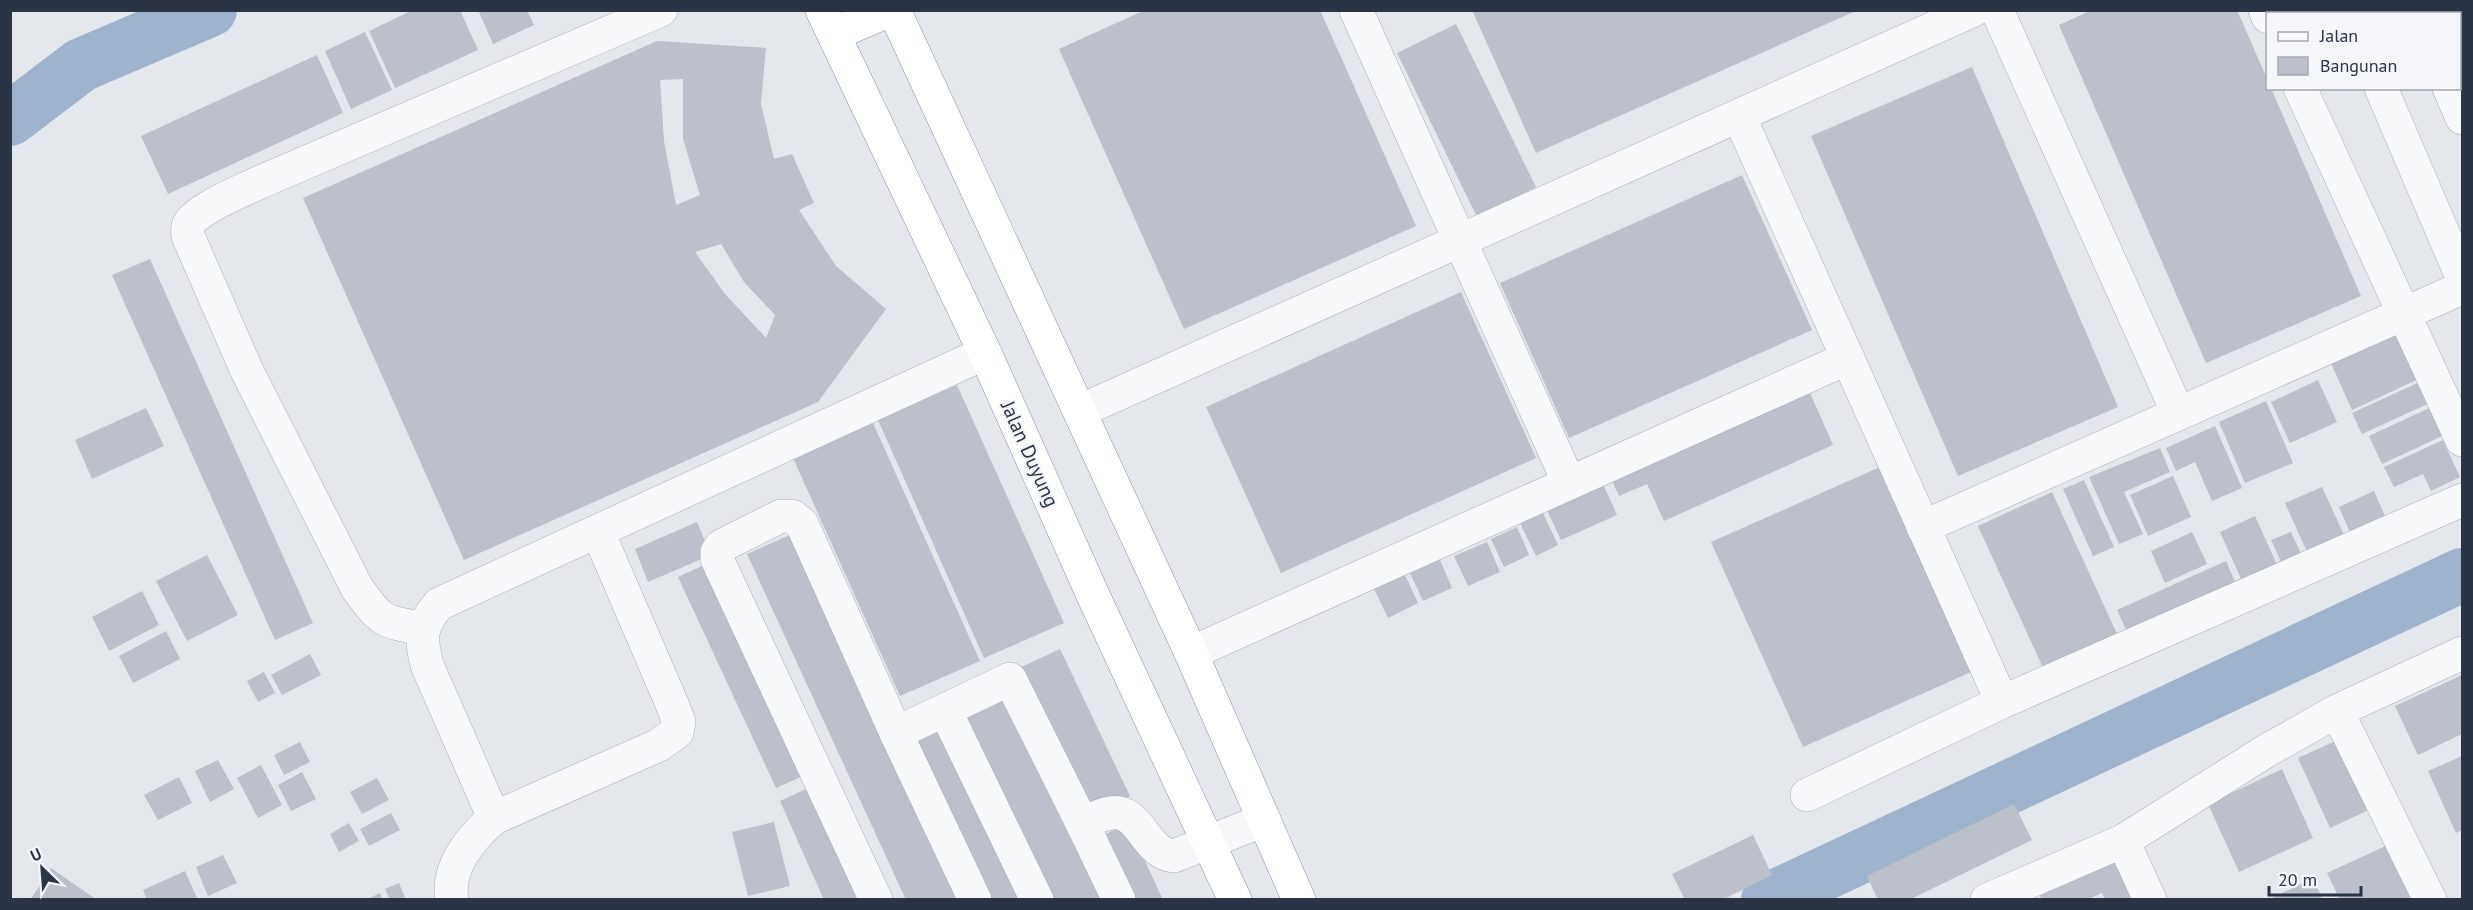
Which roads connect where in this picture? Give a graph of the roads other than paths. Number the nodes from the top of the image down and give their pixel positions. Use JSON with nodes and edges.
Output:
{"nodes":[{"id":1,"x":661,"y":10,"type":"edge"},
{"id":2,"x":892,"y":10,"type":"edge"},
{"id":3,"x":1356,"y":10,"type":"edge"},
{"id":4,"x":1974,"y":10,"type":"edge"},
{"id":5,"x":1997,"y":10,"type":"edge"},
{"id":6,"x":828,"y":22,"type":"edge"},
{"id":7,"x":2301,"y":90,"type":"edge"},
{"id":8,"x":2382,"y":90,"type":"edge"},
{"id":9,"x":2450,"y":90,"type":"edge"},
{"id":10,"x":1739,"y":116,"type":"junction"},
{"id":11,"x":2463,"y":118,"type":"edge"},
{"id":12,"x":1461,"y":240,"type":"junction"},
{"id":13,"x":2463,"y":277,"type":"edge"},
{"id":14,"x":2463,"y":288,"type":"edge"},
{"id":15,"x":2404,"y":315,"type":"junction"},
{"id":16,"x":985,"y":352,"type":"junction"},
{"id":17,"x":1848,"y":358,"type":"junction"},
{"id":18,"x":1080,"y":411,"type":"junction"},
{"id":19,"x":2178,"y":413,"type":"junction"},
{"id":20,"x":2463,"y":440,"type":"edge"},
{"id":21,"x":1569,"y":483,"type":"junction"},
{"id":22,"x":2463,"y":500,"type":"edge"},
{"id":23,"x":1923,"y":527,"type":"junction"},
{"id":24,"x":598,"y":532,"type":"junction"},
{"id":25,"x":423,"y":628,"type":"junction"},
{"id":26,"x":1191,"y":653,"type":"junction"},
{"id":27,"x":2463,"y":653,"type":"edge"},
{"id":28,"x":2002,"y":702,"type":"junction"},
{"id":29,"x":945,"y":710,"type":"junction"},
{"id":30,"x":2337,"y":711,"type":"junction"},
{"id":31,"x":896,"y":733,"type":"junction"},
{"id":32,"x":1807,"y":795,"type":"dead end"},
{"id":33,"x":494,"y":818,"type":"junction"},
{"id":34,"x":1264,"y":820,"type":"junction"},
{"id":35,"x":1082,"y":823,"type":"junction"},
{"id":36,"x":2123,"y":840,"type":"junction"},
{"id":37,"x":1209,"y":844,"type":"junction"},
{"id":38,"x":452,"y":900,"type":"edge"},
{"id":39,"x":876,"y":900,"type":"edge"},
{"id":40,"x":975,"y":900,"type":"edge"},
{"id":41,"x":1037,"y":900,"type":"edge"},
{"id":42,"x":1119,"y":900,"type":"edge"},
{"id":43,"x":1235,"y":900,"type":"edge"},
{"id":44,"x":1299,"y":900,"type":"edge"},
{"id":45,"x":1987,"y":900,"type":"edge"},
{"id":46,"x":2150,"y":900,"type":"edge"},
{"id":47,"x":2430,"y":900,"type":"edge"}],
"edges":[{"from":1,"to":25,"type":"street"},
{"from":2,"to":6,"type":"highway"},
{"from":2,"to":18,"type":"highway"},
{"from":3,"to":12,"type":"street"},
{"from":4,"to":10,"type":"street"},
{"from":5,"to":19,"type":"street"},
{"from":6,"to":16,"type":"highway","name":"Jalan Duyung"},
{"from":7,"to":15,"type":"street"},
{"from":8,"to":13,"type":"street"},
{"from":9,"to":11,"type":"street"},
{"from":10,"to":12,"type":"street"},
{"from":10,"to":17,"type":"street"},
{"from":12,"to":18,"type":"street"},
{"from":12,"to":21,"type":"street"},
{"from":14,"to":15,"type":"street"},
{"from":15,"to":19,"type":"street"},
{"from":15,"to":20,"type":"street"},
{"from":16,"to":24,"type":"street"},
{"from":16,"to":37,"type":"highway","name":"Jalan Duyung"},
{"from":17,"to":21,"type":"street"},
{"from":17,"to":23,"type":"street"},
{"from":18,"to":26,"type":"highway"},
{"from":19,"to":23,"type":"street"},
{"from":21,"to":26,"type":"street"},
{"from":22,"to":28,"type":"street"},
{"from":23,"to":28,"type":"street"},
{"from":24,"to":25,"type":"street"},
{"from":24,"to":33,"type":"street"},
{"from":25,"to":33,"type":"street"},
{"from":26,"to":34,"type":"highway"},
{"from":27,"to":30,"type":"street"},
{"from":28,"to":32,"type":"street"},
{"from":29,"to":31,"type":"street"},
{"from":29,"to":35,"type":"street"},
{"from":29,"to":41,"type":"street"},
{"from":30,"to":36,"type":"street"},
{"from":30,"to":47,"type":"street"},
{"from":31,"to":39,"type":"street"},
{"from":31,"to":40,"type":"street"},
{"from":33,"to":38,"type":"street"},
{"from":34,"to":37,"type":"street"},
{"from":34,"to":44,"type":"highway"},
{"from":35,"to":37,"type":"street"},
{"from":35,"to":42,"type":"street"},
{"from":36,"to":45,"type":"street"},
{"from":36,"to":46,"type":"street"},
{"from":37,"to":43,"type":"highway","name":"Jalan Duyung"}]}
